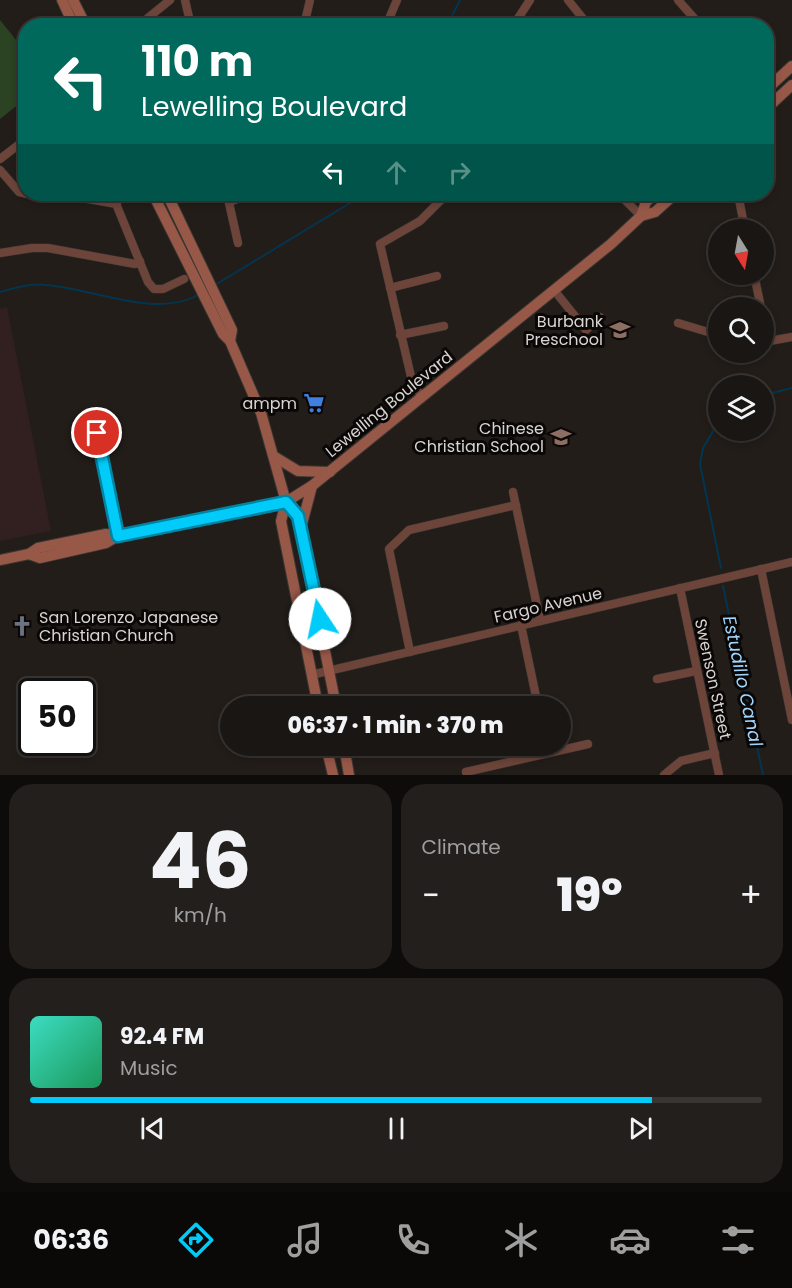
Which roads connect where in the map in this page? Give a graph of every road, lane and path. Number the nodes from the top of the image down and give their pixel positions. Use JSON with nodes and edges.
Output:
{"nodes":[{"id":1,"x":62,"y":0,"type":"edge"},
{"id":2,"x":73,"y":0,"type":"edge"},
{"id":3,"x":170,"y":0,"type":"edge"},
{"id":4,"x":185,"y":0,"type":"edge"},
{"id":5,"x":310,"y":0,"type":"edge"},
{"id":6,"x":397,"y":0,"type":"edge"},
{"id":7,"x":530,"y":0,"type":"edge"},
{"id":8,"x":568,"y":0,"type":"edge"},
{"id":9,"x":678,"y":0,"type":"edge"},
{"id":10,"x":70,"y":18,"type":"edge"},
{"id":11,"x":82,"y":18,"type":"edge"},
{"id":12,"x":148,"y":18,"type":"edge"},
{"id":13,"x":189,"y":18,"type":"edge"},
{"id":14,"x":306,"y":18,"type":"edge"},
{"id":15,"x":389,"y":18,"type":"edge"},
{"id":16,"x":518,"y":18,"type":"edge"},
{"id":17,"x":583,"y":18,"type":"edge"},
{"id":18,"x":694,"y":18,"type":"edge"},
{"id":19,"x":792,"y":66,"type":"edge"},
{"id":20,"x":774,"y":83,"type":"edge"},
{"id":21,"x":792,"y":85,"type":"edge"},
{"id":22,"x":774,"y":102,"type":"edge"},
{"id":23,"x":18,"y":145,"type":"edge"},
{"id":24,"x":0,"y":159,"type":"edge"},
{"id":25,"x":0,"y":170,"type":"edge"},
{"id":26,"x":18,"y":191,"type":"edge"},
{"id":27,"x":100,"y":201,"type":"edge"},
{"id":28,"x":116,"y":201,"type":"edge"},
{"id":29,"x":157,"y":201,"type":"edge"},
{"id":30,"x":170,"y":201,"type":"edge"},
{"id":31,"x":229,"y":201,"type":"edge"},
{"id":32,"x":440,"y":201,"type":"edge"},
{"id":33,"x":626,"y":201,"type":"edge"},
{"id":34,"x":647,"y":201,"type":"edge"},
{"id":35,"x":667,"y":201,"type":"edge"},
{"id":36,"x":739,"y":201,"type":"edge"},
{"id":37,"x":117,"y":204,"type":"junction"},
{"id":38,"x":640,"y":216,"type":"junction"},
{"id":39,"x":743,"y":219,"type":"edge"},
{"id":40,"x":238,"y":243,"type":"dead end"},
{"id":41,"x":0,"y":253,"type":"edge"},
{"id":42,"x":140,"y":261,"type":"junction"},
{"id":43,"x":437,"y":276,"type":"dead end"},
{"id":44,"x":184,"y":279,"type":"dead end"},
{"id":45,"x":203,"y":280,"type":"junction"},
{"id":46,"x":390,"y":288,"type":"junction"},
{"id":47,"x":554,"y":290,"type":"junction"},
{"id":48,"x":600,"y":317,"type":"dead end"},
{"id":49,"x":678,"y":323,"type":"dead end"},
{"id":50,"x":444,"y":326,"type":"dead end"},
{"id":51,"x":708,"y":332,"type":"edge"},
{"id":52,"x":400,"y":335,"type":"junction"},
{"id":53,"x":792,"y":337,"type":"edge"},
{"id":54,"x":774,"y":340,"type":"edge"},
{"id":55,"x":422,"y":396,"type":"junction"},
{"id":56,"x":97,"y":433,"type":"dead end"},
{"id":57,"x":275,"y":457,"type":"junction"},
{"id":58,"x":330,"y":472,"type":"junction"},
{"id":59,"x":312,"y":486,"type":"junction"},
{"id":60,"x":513,"y":492,"type":"dead end"},
{"id":61,"x":286,"y":502,"type":"junction"},
{"id":62,"x":516,"y":505,"type":"junction"},
{"id":63,"x":301,"y":530,"type":"junction"},
{"id":64,"x":118,"y":536,"type":"junction"},
{"id":65,"x":0,"y":560,"type":"edge"},
{"id":66,"x":792,"y":562,"type":"edge"},
{"id":67,"x":761,"y":569,"type":"junction"},
{"id":68,"x":680,"y":588,"type":"junction"},
{"id":69,"x":540,"y":620,"type":"junction"},
{"id":70,"x":521,"y":625,"type":"junction"},
{"id":71,"x":410,"y":652,"type":"junction"},
{"id":72,"x":329,"y":671,"type":"junction"},
{"id":73,"x":696,"y":671,"type":"junction"},
{"id":74,"x":311,"y":675,"type":"junction"},
{"id":75,"x":657,"y":679,"type":"dead end"},
{"id":76,"x":316,"y":696,"type":"edge"},
{"id":77,"x":334,"y":696,"type":"edge"},
{"id":78,"x":536,"y":696,"type":"edge"},
{"id":79,"x":792,"y":720,"type":"edge"},
{"id":80,"x":588,"y":744,"type":"dead end"},
{"id":81,"x":571,"y":746,"type":"edge"},
{"id":82,"x":715,"y":753,"type":"junction"},
{"id":83,"x":329,"y":756,"type":"edge"},
{"id":84,"x":346,"y":756,"type":"edge"},
{"id":85,"x":523,"y":756,"type":"edge"},
{"id":86,"x":466,"y":772,"type":"dead end"},
{"id":87,"x":333,"y":775,"type":"edge"},
{"id":88,"x":349,"y":775,"type":"edge"},
{"id":89,"x":664,"y":775,"type":"edge"},
{"id":90,"x":719,"y":775,"type":"edge"}],
"edges":[{"from":1,"to":10,"type":"main road"},
{"from":2,"to":11,"type":"main road"},
{"from":3,"to":12,"type":"street"},
{"from":4,"to":13,"type":"street"},
{"from":5,"to":14,"type":"street"},
{"from":6,"to":15,"type":"street"},
{"from":7,"to":16,"type":"street"},
{"from":8,"to":17,"type":"street"},
{"from":9,"to":18,"type":"street"},
{"from":19,"to":20,"type":"main road"},
{"from":21,"to":22,"type":"main road"},
{"from":23,"to":24,"type":"street"},
{"from":25,"to":26,"type":"street"},
{"from":27,"to":37,"type":"street"},
{"from":28,"to":37,"type":"street"},
{"from":29,"to":45,"type":"main road"},
{"from":30,"to":45,"type":"main road"},
{"from":31,"to":40,"type":"street"},
{"from":32,"to":46,"type":"street"},
{"from":33,"to":38,"type":"street"},
{"from":34,"to":38,"type":"main road","name":"Lewelling Boulevard"},
{"from":35,"to":38,"type":"main road","name":"Lewelling Boulevard"},
{"from":36,"to":39,"type":"street"},
{"from":37,"to":42,"type":"street"},
{"from":38,"to":47,"type":"main road","name":"Lewelling Boulevard"},
{"from":41,"to":42,"type":"street"},
{"from":42,"to":44,"type":"street"},
{"from":43,"to":46,"type":"street"},
{"from":45,"to":57,"type":"main road"},
{"from":46,"to":52,"type":"street"},
{"from":47,"to":48,"type":"street"},
{"from":47,"to":55,"type":"main road","name":"Lewelling Boulevard"},
{"from":49,"to":51,"type":"street"},
{"from":50,"to":52,"type":"street"},
{"from":52,"to":55,"type":"street"},
{"from":53,"to":54,"type":"street"},
{"from":55,"to":58,"type":"main road","name":"Lewelling Boulevard"},
{"from":56,"to":64,"type":"street"},
{"from":57,"to":58,"type":"main road"},
{"from":57,"to":61,"type":"main road"},
{"from":58,"to":59,"type":"main road","name":"Lewelling Boulevard"},
{"from":59,"to":61,"type":"main road","name":"Lewelling Boulevard"},
{"from":59,"to":63,"type":"main road"},
{"from":60,"to":62,"type":"street"},
{"from":61,"to":63,"type":"main road"},
{"from":61,"to":64,"type":"main road","name":"Lewelling Boulevard"},
{"from":61,"to":74,"type":"main road"},
{"from":62,"to":69,"type":"street"},
{"from":62,"to":71,"type":"street"},
{"from":63,"to":72,"type":"main road"},
{"from":64,"to":65,"type":"main road","name":"Lewelling Boulevard"},
{"from":66,"to":67,"type":"street","name":"Fargo Avenue"},
{"from":67,"to":68,"type":"street","name":"Fargo Avenue"},
{"from":67,"to":79,"type":"street"},
{"from":68,"to":69,"type":"street","name":"Fargo Avenue"},
{"from":68,"to":73,"type":"street","name":"Swenson Street"},
{"from":69,"to":70,"type":"street","name":"Fargo Avenue"},
{"from":70,"to":71,"type":"street","name":"Fargo Avenue"},
{"from":70,"to":78,"type":"street"},
{"from":71,"to":72,"type":"street","name":"Fargo Avenue"},
{"from":72,"to":74,"type":"street","name":"Fargo Avenue"},
{"from":72,"to":77,"type":"main road"},
{"from":73,"to":75,"type":"street"},
{"from":73,"to":82,"type":"street","name":"Swenson Street"},
{"from":74,"to":76,"type":"main road"},
{"from":80,"to":81,"type":"street"},
{"from":82,"to":89,"type":"street"},
{"from":82,"to":90,"type":"street","name":"Swenson Street"},
{"from":83,"to":87,"type":"main road"},
{"from":84,"to":88,"type":"main road"},
{"from":85,"to":86,"type":"street"}]}
